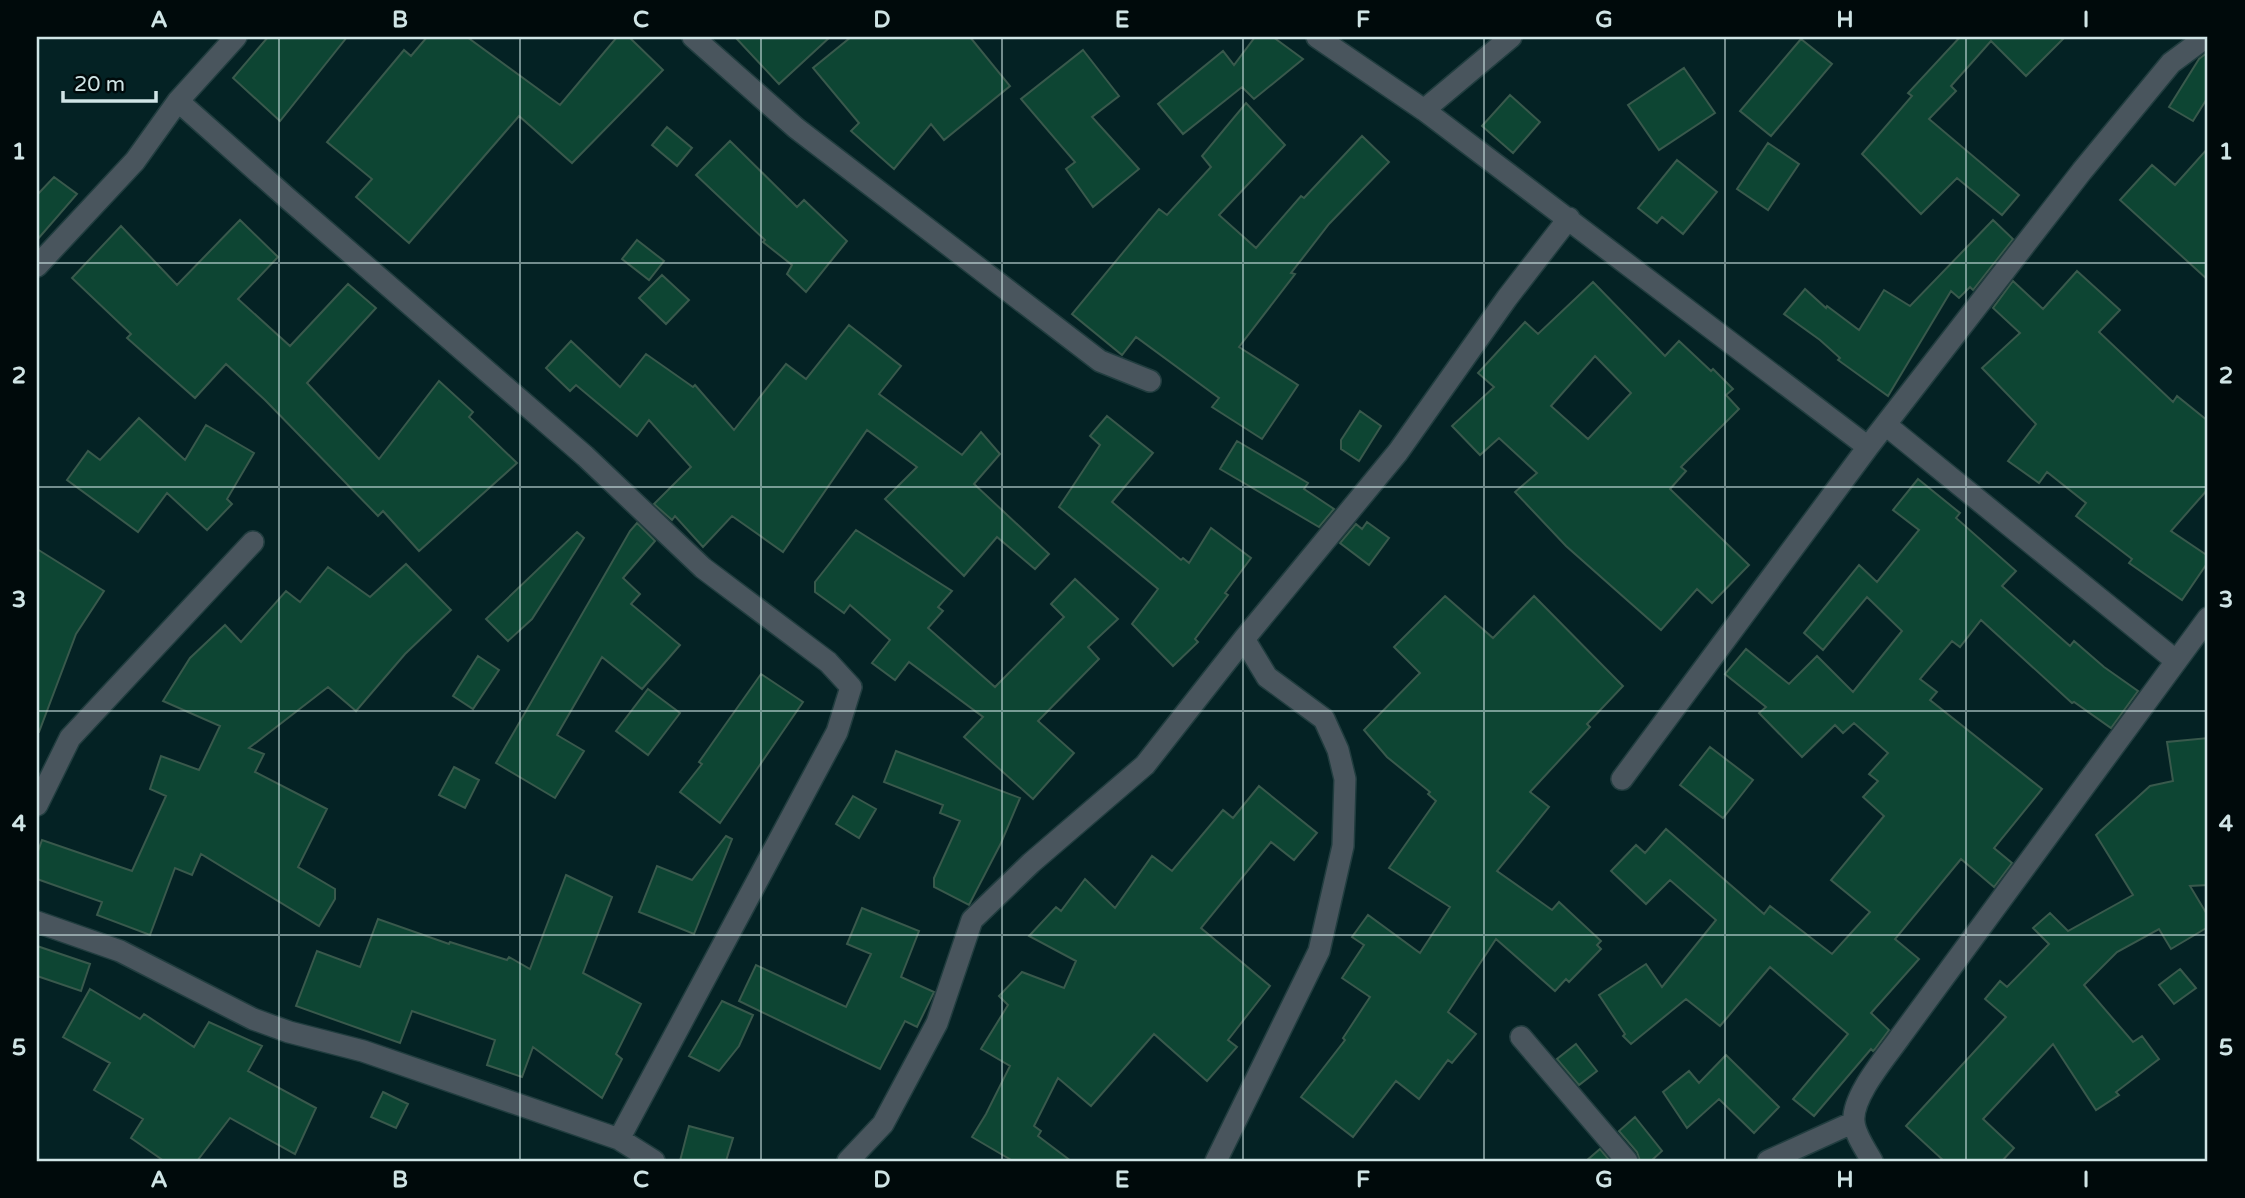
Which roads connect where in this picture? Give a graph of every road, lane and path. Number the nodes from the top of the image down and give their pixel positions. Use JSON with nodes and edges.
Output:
{"nodes":[{"id":1,"x":236,"y":37,"type":"edge"},
{"id":2,"x":693,"y":37,"type":"edge"},
{"id":3,"x":1317,"y":37,"type":"edge"},
{"id":4,"x":1511,"y":37,"type":"edge"},
{"id":5,"x":2206,"y":37,"type":"edge"},
{"id":6,"x":178,"y":101,"type":"junction"},
{"id":7,"x":1424,"y":110,"type":"junction"},
{"id":8,"x":1569,"y":218,"type":"junction"},
{"id":9,"x":37,"y":266,"type":"edge"},
{"id":10,"x":1150,"y":381,"type":"dead end"},
{"id":11,"x":1886,"y":425,"type":"junction"},
{"id":12,"x":1868,"y":447,"type":"junction"},
{"id":13,"x":253,"y":542,"type":"dead end"},
{"id":14,"x":2208,"y":618,"type":"edge"},
{"id":15,"x":1244,"y":639,"type":"junction"},
{"id":16,"x":2175,"y":660,"type":"junction"},
{"id":17,"x":1622,"y":779,"type":"dead end"},
{"id":18,"x":37,"y":805,"type":"edge"},
{"id":19,"x":37,"y":922,"type":"edge"},
{"id":20,"x":1521,"y":1037,"type":"dead end"},
{"id":21,"x":1854,"y":1122,"type":"junction"},
{"id":22,"x":619,"y":1139,"type":"junction"},
{"id":23,"x":654,"y":1161,"type":"edge"},
{"id":24,"x":848,"y":1161,"type":"edge"},
{"id":25,"x":1216,"y":1161,"type":"edge"},
{"id":26,"x":1627,"y":1161,"type":"edge"},
{"id":27,"x":1768,"y":1161,"type":"edge"},
{"id":28,"x":1872,"y":1161,"type":"edge"}],
"edges":[{"from":1,"to":6,"type":"street"},
{"from":2,"to":10,"type":"street"},
{"from":3,"to":7,"type":"street"},
{"from":4,"to":7,"type":"street"},
{"from":5,"to":11,"type":"street"},
{"from":6,"to":9,"type":"street"},
{"from":6,"to":22,"type":"street"},
{"from":7,"to":8,"type":"street"},
{"from":8,"to":12,"type":"street"},
{"from":8,"to":15,"type":"street"},
{"from":11,"to":12,"type":"street"},
{"from":11,"to":16,"type":"street"},
{"from":12,"to":17,"type":"street"},
{"from":13,"to":18,"type":"street"},
{"from":14,"to":16,"type":"street"},
{"from":15,"to":24,"type":"street"},
{"from":15,"to":25,"type":"street"},
{"from":16,"to":21,"type":"street"},
{"from":19,"to":22,"type":"street"},
{"from":20,"to":26,"type":"street"},
{"from":21,"to":27,"type":"street"},
{"from":21,"to":28,"type":"street"},
{"from":22,"to":23,"type":"street"}]}
